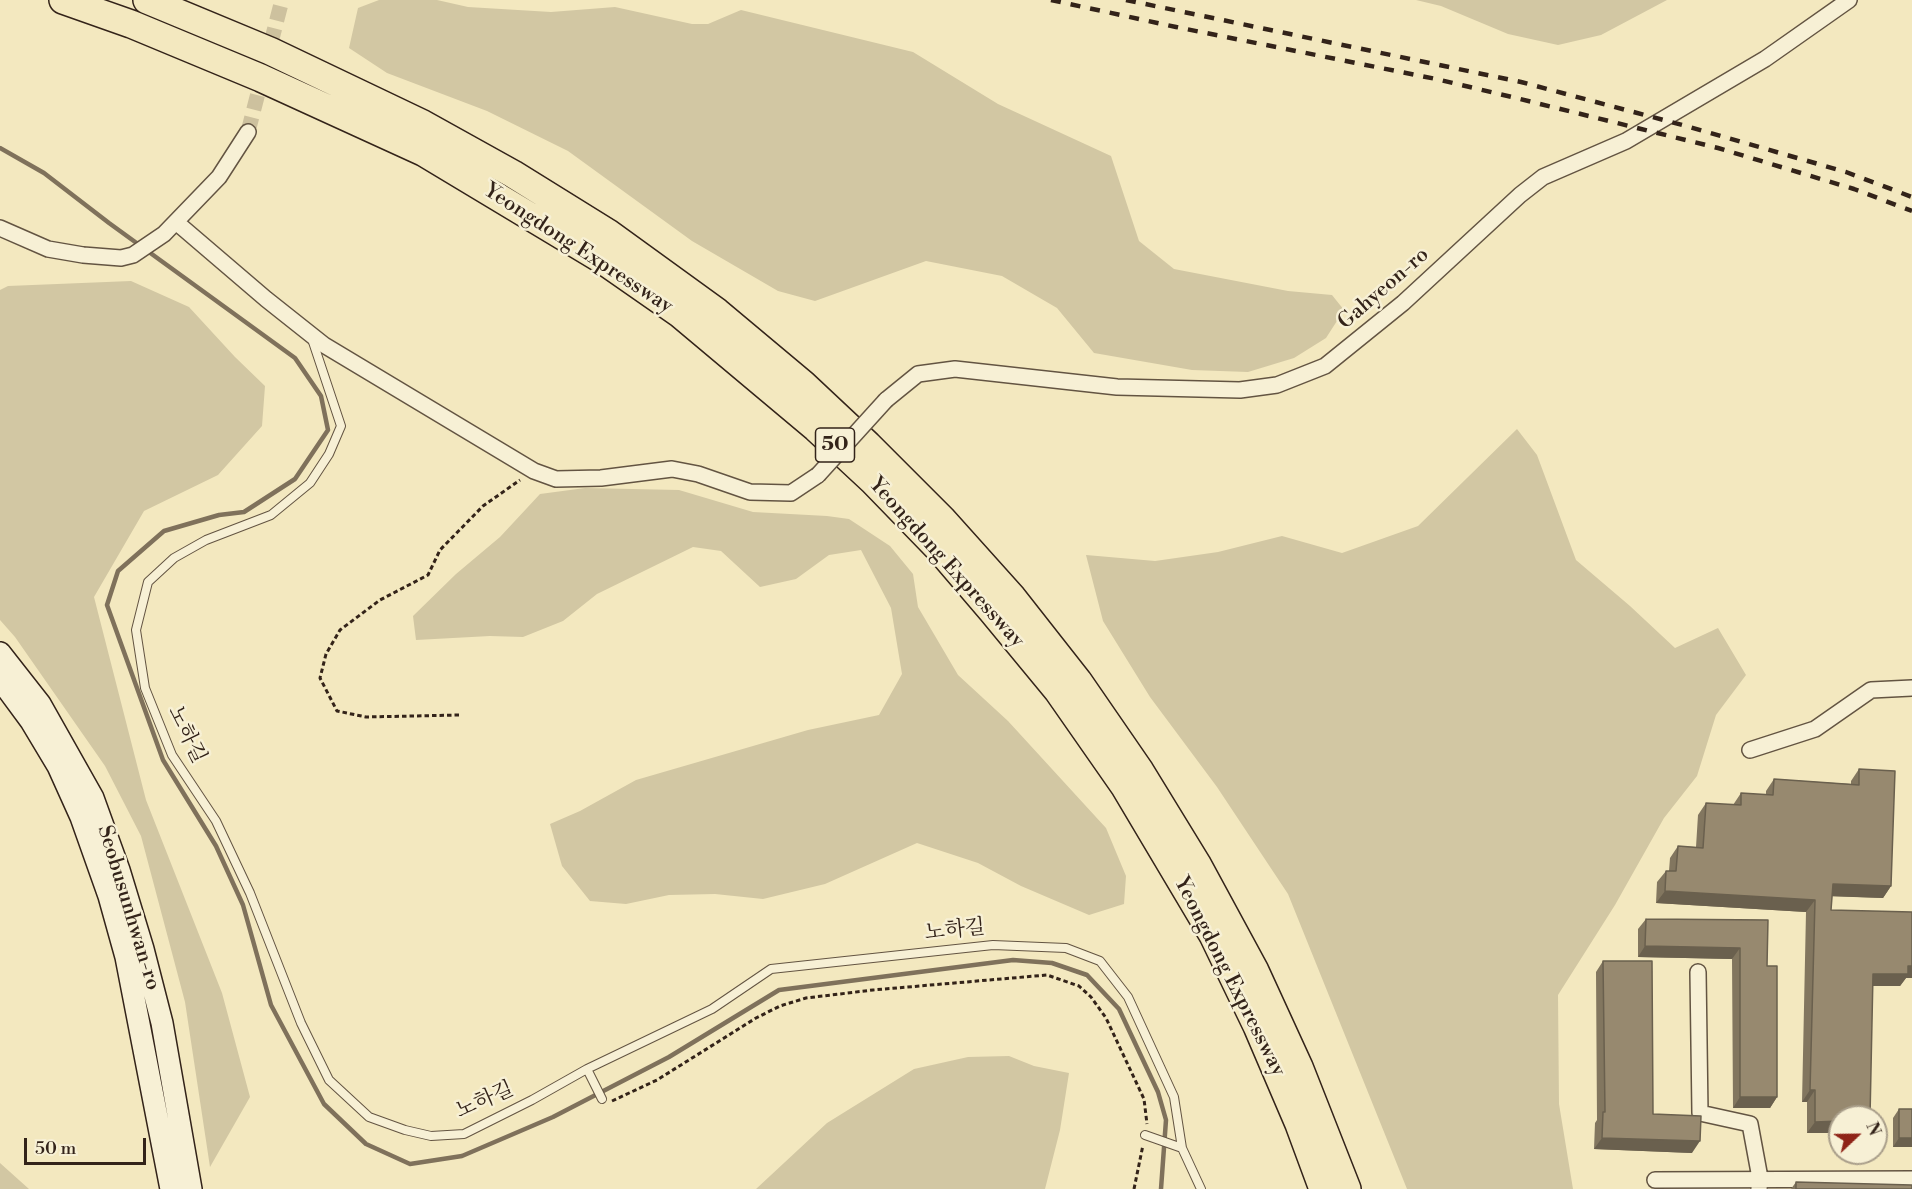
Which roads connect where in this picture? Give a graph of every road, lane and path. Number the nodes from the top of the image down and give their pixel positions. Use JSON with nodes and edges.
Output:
{"nodes":[{"id":1,"x":63,"y":0,"type":"edge"},
{"id":2,"x":147,"y":0,"type":"edge"},
{"id":3,"x":1849,"y":0,"type":"edge"},
{"id":4,"x":248,"y":132,"type":"tunnel mouth"},
{"id":5,"x":176,"y":222,"type":"junction"},
{"id":6,"x":0,"y":228,"type":"edge"},
{"id":7,"x":310,"y":333,"type":"junction"},
{"id":8,"x":534,"y":471,"type":"junction"},
{"id":9,"x":0,"y":652,"type":"edge"},
{"id":10,"x":0,"y":679,"type":"edge"},
{"id":11,"x":1912,"y":688,"type":"edge"},
{"id":12,"x":459,"y":716,"type":"dead end"},
{"id":13,"x":1750,"y":750,"type":"dead end"},
{"id":14,"x":1698,"y":972,"type":"dead end"},
{"id":15,"x":587,"y":1069,"type":"junction"},
{"id":16,"x":603,"y":1101,"type":"joint"},
{"id":17,"x":1145,"y":1135,"type":"junction"},
{"id":18,"x":1178,"y":1147,"type":"junction"},
{"id":19,"x":1912,"y":1179,"type":"edge"},
{"id":20,"x":1655,"y":1180,"type":"dead end"},
{"id":21,"x":1760,"y":1184,"type":"edge"},
{"id":22,"x":171,"y":1189,"type":"edge"},
{"id":23,"x":191,"y":1189,"type":"edge"},
{"id":24,"x":1134,"y":1189,"type":"edge"},
{"id":25,"x":1201,"y":1189,"type":"edge"},
{"id":26,"x":1323,"y":1189,"type":"edge"},
{"id":27,"x":1347,"y":1189,"type":"edge"}],
"edges":[{"from":1,"to":26,"type":"highway","name":"Yeongdong Expressway","number":"50"},
{"from":2,"to":27,"type":"highway","name":"Yeongdong Expressway","number":"50"},
{"from":3,"to":8,"type":"street","name":"Gahyeon-ro","bridge":true},
{"from":4,"to":5,"type":"street"},
{"from":5,"to":6,"type":"street"},
{"from":5,"to":7,"type":"street","name":"Gahyeon-ro"},
{"from":7,"to":8,"type":"street","name":"Gahyeon-ro"},
{"from":7,"to":15,"type":"lane","name":"노하길"},
{"from":8,"to":12,"type":"path"},
{"from":9,"to":23,"type":"street","name":"Seobusunhwan-ro"},
{"from":10,"to":22,"type":"street","name":"Seobusunhwan-ro"},
{"from":11,"to":13,"type":"street"},
{"from":14,"to":21,"type":"street"},
{"from":15,"to":16,"type":"lane"},
{"from":15,"to":18,"type":"lane","name":"노하길"},
{"from":16,"to":17,"type":"path"},
{"from":17,"to":18,"type":"lane"},
{"from":17,"to":24,"type":"path"},
{"from":18,"to":25,"type":"lane","name":"노하길"},
{"from":19,"to":21,"type":"street"},
{"from":20,"to":21,"type":"street"}]}
